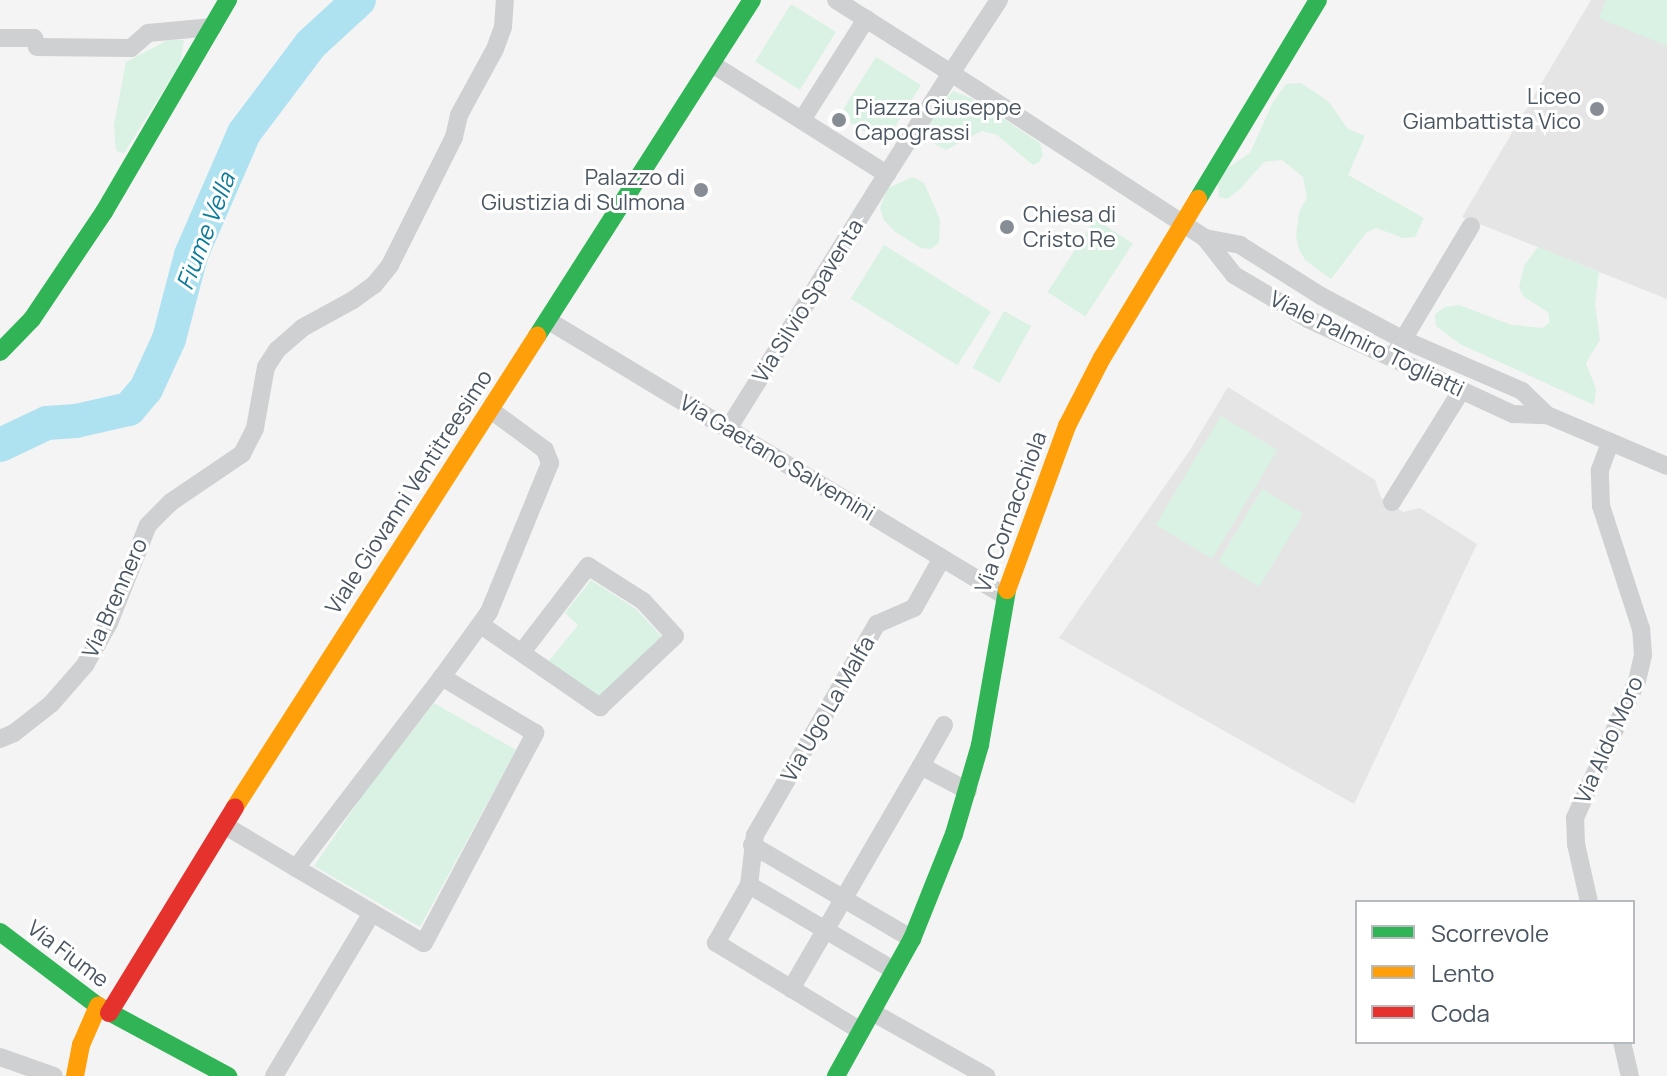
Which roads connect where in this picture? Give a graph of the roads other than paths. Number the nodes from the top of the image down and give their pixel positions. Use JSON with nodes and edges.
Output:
{"nodes":[{"id":1,"x":228,"y":0,"type":"edge"},
{"id":2,"x":505,"y":0,"type":"edge"},
{"id":3,"x":752,"y":0,"type":"edge"},
{"id":4,"x":836,"y":0,"type":"edge"},
{"id":5,"x":999,"y":0,"type":"edge"},
{"id":6,"x":1318,"y":0,"type":"edge"},
{"id":7,"x":866,"y":19,"type":"junction"},
{"id":8,"x":213,"y":27,"type":"junction"},
{"id":9,"x":0,"y":38,"type":"edge"},
{"id":10,"x":712,"y":64,"type":"junction"},
{"id":11,"x":951,"y":73,"type":"junction"},
{"id":12,"x":802,"y":120,"type":"junction"},
{"id":13,"x":887,"y":174,"type":"junction"},
{"id":14,"x":1183,"y":223,"type":"junction"},
{"id":15,"x":1471,"y":226,"type":"dead end"},
{"id":16,"x":1205,"y":238,"type":"junction"},
{"id":17,"x":549,"y":321,"type":"junction"},
{"id":18,"x":1402,"y":339,"type":"junction"},
{"id":19,"x":0,"y":352,"type":"edge"},
{"id":20,"x":1392,"y":361,"type":"junction"},
{"id":21,"x":1461,"y":391,"type":"junction"},
{"id":22,"x":491,"y":410,"type":"junction"},
{"id":23,"x":1547,"y":415,"type":"junction"},
{"id":24,"x":728,"y":429,"type":"junction"},
{"id":25,"x":1610,"y":442,"type":"junction"},
{"id":26,"x":1667,"y":466,"type":"edge"},
{"id":27,"x":1392,"y":502,"type":"dead end"},
{"id":28,"x":942,"y":558,"type":"junction"},
{"id":29,"x":1005,"y":596,"type":"junction"},
{"id":30,"x":481,"y":625,"type":"junction"},
{"id":31,"x":522,"y":652,"type":"junction"},
{"id":32,"x":442,"y":677,"type":"junction"},
{"id":33,"x":944,"y":725,"type":"dead end"},
{"id":34,"x":0,"y":739,"type":"edge"},
{"id":35,"x":921,"y":766,"type":"junction"},
{"id":36,"x":968,"y":791,"type":"junction"},
{"id":37,"x":224,"y":825,"type":"junction"},
{"id":38,"x":752,"y":845,"type":"junction"},
{"id":39,"x":296,"y":868,"type":"junction"},
{"id":40,"x":749,"y":885,"type":"junction"},
{"id":41,"x":844,"y":899,"type":"junction"},
{"id":42,"x":1589,"y":900,"type":"edge"},
{"id":43,"x":372,"y":913,"type":"junction"},
{"id":44,"x":826,"y":931,"type":"junction"},
{"id":45,"x":0,"y":932,"type":"edge"},
{"id":46,"x":912,"y":939,"type":"junction"},
{"id":47,"x":895,"y":971,"type":"junction"},
{"id":48,"x":791,"y":989,"type":"junction"},
{"id":49,"x":104,"y":1009,"type":"junction"},
{"id":50,"x":872,"y":1012,"type":"junction"},
{"id":51,"x":861,"y":1031,"type":"junction"},
{"id":52,"x":1622,"y":1044,"type":"edge"},
{"id":53,"x":0,"y":1057,"type":"edge"},
{"id":54,"x":54,"y":1076,"type":"edge"},
{"id":55,"x":75,"y":1076,"type":"edge"},
{"id":56,"x":228,"y":1076,"type":"edge"},
{"id":57,"x":274,"y":1076,"type":"edge"},
{"id":58,"x":836,"y":1076,"type":"edge"},
{"id":59,"x":986,"y":1076,"type":"edge"},
{"id":60,"x":1630,"y":1076,"type":"edge"}],
"edges":[{"from":1,"to":8,"type":"street"},
{"from":2,"to":34,"type":"street","name":"Via Brennero"},
{"from":3,"to":10,"type":"street","name":"Viale Giovanni Ventitreesimo"},
{"from":4,"to":7,"type":"street"},
{"from":5,"to":11,"type":"street"},
{"from":6,"to":14,"type":"street","name":"Via Cornacchiola"},
{"from":7,"to":11,"type":"street"},
{"from":7,"to":12,"type":"street"},
{"from":8,"to":9,"type":"street"},
{"from":8,"to":19,"type":"street"},
{"from":10,"to":12,"type":"street"},
{"from":10,"to":17,"type":"street","name":"Viale Giovanni Ventitreesimo"},
{"from":11,"to":13,"type":"street"},
{"from":11,"to":14,"type":"street","name":"Viale Palmiro Togliatti"},
{"from":12,"to":13,"type":"street"},
{"from":13,"to":24,"type":"street","name":"Via Silvio Spaventa"},
{"from":14,"to":16,"type":"street","name":"Viale Palmiro Togliatti"},
{"from":14,"to":29,"type":"street","name":"Via Cornacchiola"},
{"from":15,"to":18,"type":"street"},
{"from":16,"to":18,"type":"street","name":"Viale Palmiro Togliatti"},
{"from":16,"to":20,"type":"street","name":"Viale Palmiro Togliatti"},
{"from":17,"to":22,"type":"street","name":"Viale Giovanni Ventitreesimo"},
{"from":17,"to":24,"type":"street","name":"Via Gaetano Salvemini"},
{"from":18,"to":20,"type":"street"},
{"from":18,"to":23,"type":"street","name":"Viale Palmiro Togliatti"},
{"from":20,"to":21,"type":"street","name":"Viale Palmiro Togliatti"},
{"from":21,"to":23,"type":"street","name":"Viale Palmiro Togliatti"},
{"from":21,"to":27,"type":"street"},
{"from":22,"to":30,"type":"street"},
{"from":22,"to":37,"type":"street","name":"Viale Giovanni Ventitreesimo"},
{"from":23,"to":25,"type":"street","name":"Viale Palmiro Togliatti"},
{"from":24,"to":28,"type":"street","name":"Via Gaetano Salvemini"},
{"from":25,"to":26,"type":"street","name":"Viale Palmiro Togliatti"},
{"from":25,"to":42,"type":"street","name":"Via Aldo Moro"},
{"from":28,"to":29,"type":"street","name":"Via Gaetano Salvemini"},
{"from":28,"to":38,"type":"street","name":"Via Ugo La Malfa"},
{"from":29,"to":36,"type":"street","name":"Via Cornacchiola"},
{"from":30,"to":31,"type":"street"},
{"from":30,"to":32,"type":"street"},
{"from":31,"to":31,"type":"street"},
{"from":32,"to":39,"type":"street"},
{"from":32,"to":43,"type":"street"},
{"from":33,"to":35,"type":"street"},
{"from":35,"to":36,"type":"street"},
{"from":35,"to":41,"type":"street"},
{"from":36,"to":46,"type":"street","name":"Via Cornacchiola"},
{"from":37,"to":39,"type":"street"},
{"from":37,"to":49,"type":"street","name":"Viale Giovanni Ventitreesimo"},
{"from":38,"to":40,"type":"street","name":"Via Ugo La Malfa"},
{"from":38,"to":41,"type":"street"},
{"from":39,"to":43,"type":"street"},
{"from":40,"to":44,"type":"street"},
{"from":40,"to":48,"type":"street"},
{"from":41,"to":44,"type":"street"},
{"from":41,"to":46,"type":"street"},
{"from":43,"to":57,"type":"street"},
{"from":44,"to":47,"type":"street"},
{"from":44,"to":48,"type":"street"},
{"from":45,"to":49,"type":"street","name":"Via Fiume"},
{"from":46,"to":47,"type":"street","name":"Via Cornacchiola"},
{"from":47,"to":50,"type":"street","name":"Via Cornacchiola"},
{"from":48,"to":51,"type":"street"},
{"from":49,"to":55,"type":"street","name":"Viale Giovanni Ventitreesimo"},
{"from":49,"to":56,"type":"street","name":"Via Fiume"},
{"from":50,"to":51,"type":"street","name":"Via Cornacchiola"},
{"from":50,"to":59,"type":"street"},
{"from":51,"to":58,"type":"street","name":"Via Cornacchiola"},
{"from":52,"to":60,"type":"street"},
{"from":53,"to":54,"type":"street"}]}
